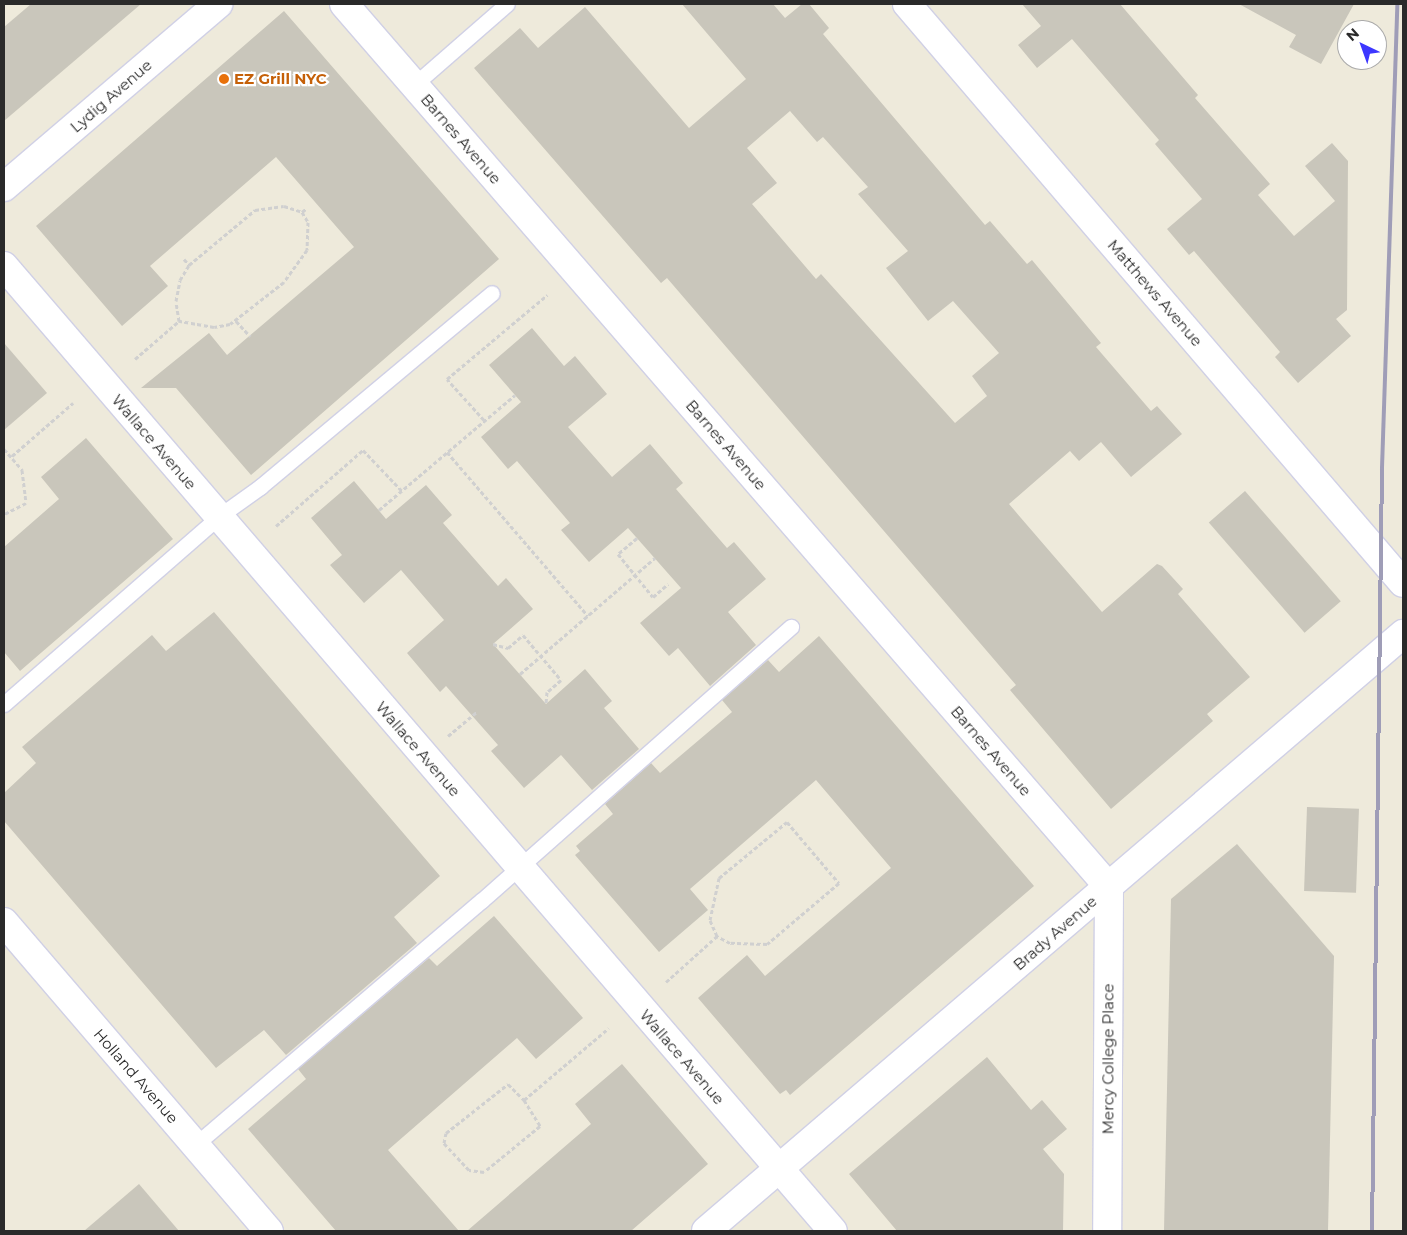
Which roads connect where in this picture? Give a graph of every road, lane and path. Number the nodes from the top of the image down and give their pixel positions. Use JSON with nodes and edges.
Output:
{"nodes":[{"id":1,"x":218,"y":4,"type":"edge"},
{"id":2,"x":344,"y":4,"type":"edge"},
{"id":3,"x":507,"y":4,"type":"edge"},
{"id":4,"x":906,"y":4,"type":"edge"},
{"id":5,"x":414,"y":85,"type":"junction"},
{"id":6,"x":4,"y":187,"type":"edge"},
{"id":7,"x":307,"y":208,"type":"dead end"},
{"id":8,"x":302,"y":212,"type":"junction"},
{"id":9,"x":184,"y":259,"type":"dead end"},
{"id":10,"x":189,"y":265,"type":"junction"},
{"id":11,"x":4,"y":266,"type":"edge"},
{"id":12,"x":492,"y":293,"type":"dead end"},
{"id":13,"x":547,"y":295,"type":"dead end"},
{"id":14,"x":179,"y":321,"type":"junction"},
{"id":15,"x":236,"y":321,"type":"junction"},
{"id":16,"x":250,"y":336,"type":"dead end"},
{"id":17,"x":135,"y":359,"type":"dead end"},
{"id":18,"x":515,"y":395,"type":"dead end"},
{"id":19,"x":73,"y":403,"type":"dead end"},
{"id":20,"x":484,"y":420,"type":"junction"},
{"id":21,"x":4,"y":449,"type":"edge"},
{"id":22,"x":447,"y":452,"type":"junction"},
{"id":23,"x":12,"y":456,"type":"junction"},
{"id":24,"x":402,"y":491,"type":"junction"},
{"id":25,"x":379,"y":510,"type":"dead end"},
{"id":26,"x":4,"y":514,"type":"edge"},
{"id":27,"x":218,"y":517,"type":"junction"},
{"id":28,"x":276,"y":526,"type":"dead end"},
{"id":29,"x":637,"y":538,"type":"dead end"},
{"id":30,"x":655,"y":558,"type":"dead end"},
{"id":31,"x":635,"y":575,"type":"junction"},
{"id":32,"x":1403,"y":583,"type":"edge"},
{"id":33,"x":668,"y":584,"type":"dead end"},
{"id":34,"x":588,"y":616,"type":"junction"},
{"id":35,"x":791,"y":626,"type":"dead end"},
{"id":36,"x":1403,"y":634,"type":"edge"},
{"id":37,"x":494,"y":644,"type":"dead end"},
{"id":38,"x":540,"y":656,"type":"junction"},
{"id":39,"x":520,"y":674,"type":"dead end"},
{"id":40,"x":4,"y":704,"type":"edge"},
{"id":41,"x":546,"y":704,"type":"dead end"},
{"id":42,"x":517,"y":866,"type":"junction"},
{"id":43,"x":1108,"y":887,"type":"junction"},
{"id":44,"x":4,"y":922,"type":"edge"},
{"id":45,"x":717,"y":936,"type":"junction"},
{"id":46,"x":666,"y":982,"type":"dead end"},
{"id":47,"x":609,"y":1028,"type":"dead end"},
{"id":48,"x":524,"y":1100,"type":"junction"},
{"id":49,"x":195,"y":1145,"type":"junction"},
{"id":50,"x":779,"y":1169,"type":"junction"},
{"id":51,"x":269,"y":1231,"type":"edge"},
{"id":52,"x":706,"y":1231,"type":"edge"},
{"id":53,"x":833,"y":1231,"type":"edge"},
{"id":54,"x":1107,"y":1231,"type":"edge"}],
"edges":[{"from":1,"to":6,"type":"street","name":"Lydig Avenue"},
{"from":2,"to":5,"type":"street","name":"Barnes Avenue"},
{"from":3,"to":5,"type":"lane"},
{"from":4,"to":32,"type":"street","name":"Matthews Avenue"},
{"from":5,"to":43,"type":"street","name":"Barnes Avenue"},
{"from":7,"to":8,"type":"path"},
{"from":8,"to":10,"type":"path"},
{"from":8,"to":15,"type":"path"},
{"from":9,"to":10,"type":"path"},
{"from":10,"to":14,"type":"path"},
{"from":11,"to":27,"type":"street","name":"Wallace Avenue"},
{"from":12,"to":27,"type":"lane"},
{"from":13,"to":20,"type":"path"},
{"from":14,"to":15,"type":"path"},
{"from":14,"to":17,"type":"path"},
{"from":15,"to":16,"type":"path"},
{"from":18,"to":20,"type":"path"},
{"from":19,"to":23,"type":"path"},
{"from":20,"to":22,"type":"path"},
{"from":21,"to":23,"type":"path"},
{"from":22,"to":24,"type":"path"},
{"from":22,"to":34,"type":"path"},
{"from":23,"to":26,"type":"path"},
{"from":24,"to":25,"type":"path"},
{"from":24,"to":28,"type":"path"},
{"from":27,"to":40,"type":"lane"},
{"from":27,"to":42,"type":"street","name":"Wallace Avenue"},
{"from":29,"to":31,"type":"path"},
{"from":30,"to":31,"type":"path"},
{"from":31,"to":33,"type":"path"},
{"from":31,"to":34,"type":"path"},
{"from":34,"to":38,"type":"path"},
{"from":35,"to":42,"type":"lane"},
{"from":36,"to":43,"type":"street","name":"Brady Avenue"},
{"from":37,"to":38,"type":"path"},
{"from":38,"to":39,"type":"path"},
{"from":38,"to":41,"type":"path"},
{"from":42,"to":49,"type":"lane"},
{"from":42,"to":50,"type":"street","name":"Wallace Avenue"},
{"from":43,"to":50,"type":"street","name":"Brady Avenue"},
{"from":43,"to":54,"type":"street","name":"Mercy College Place"},
{"from":44,"to":49,"type":"street","name":"Holland Avenue"},
{"from":45,"to":45,"type":"path"},
{"from":45,"to":46,"type":"path"},
{"from":47,"to":48,"type":"path"},
{"from":48,"to":48,"type":"path"},
{"from":49,"to":51,"type":"street","name":"Holland Avenue"},
{"from":50,"to":52,"type":"street","name":"Brady Avenue"},
{"from":50,"to":53,"type":"street","name":"Wallace Avenue"}]}
